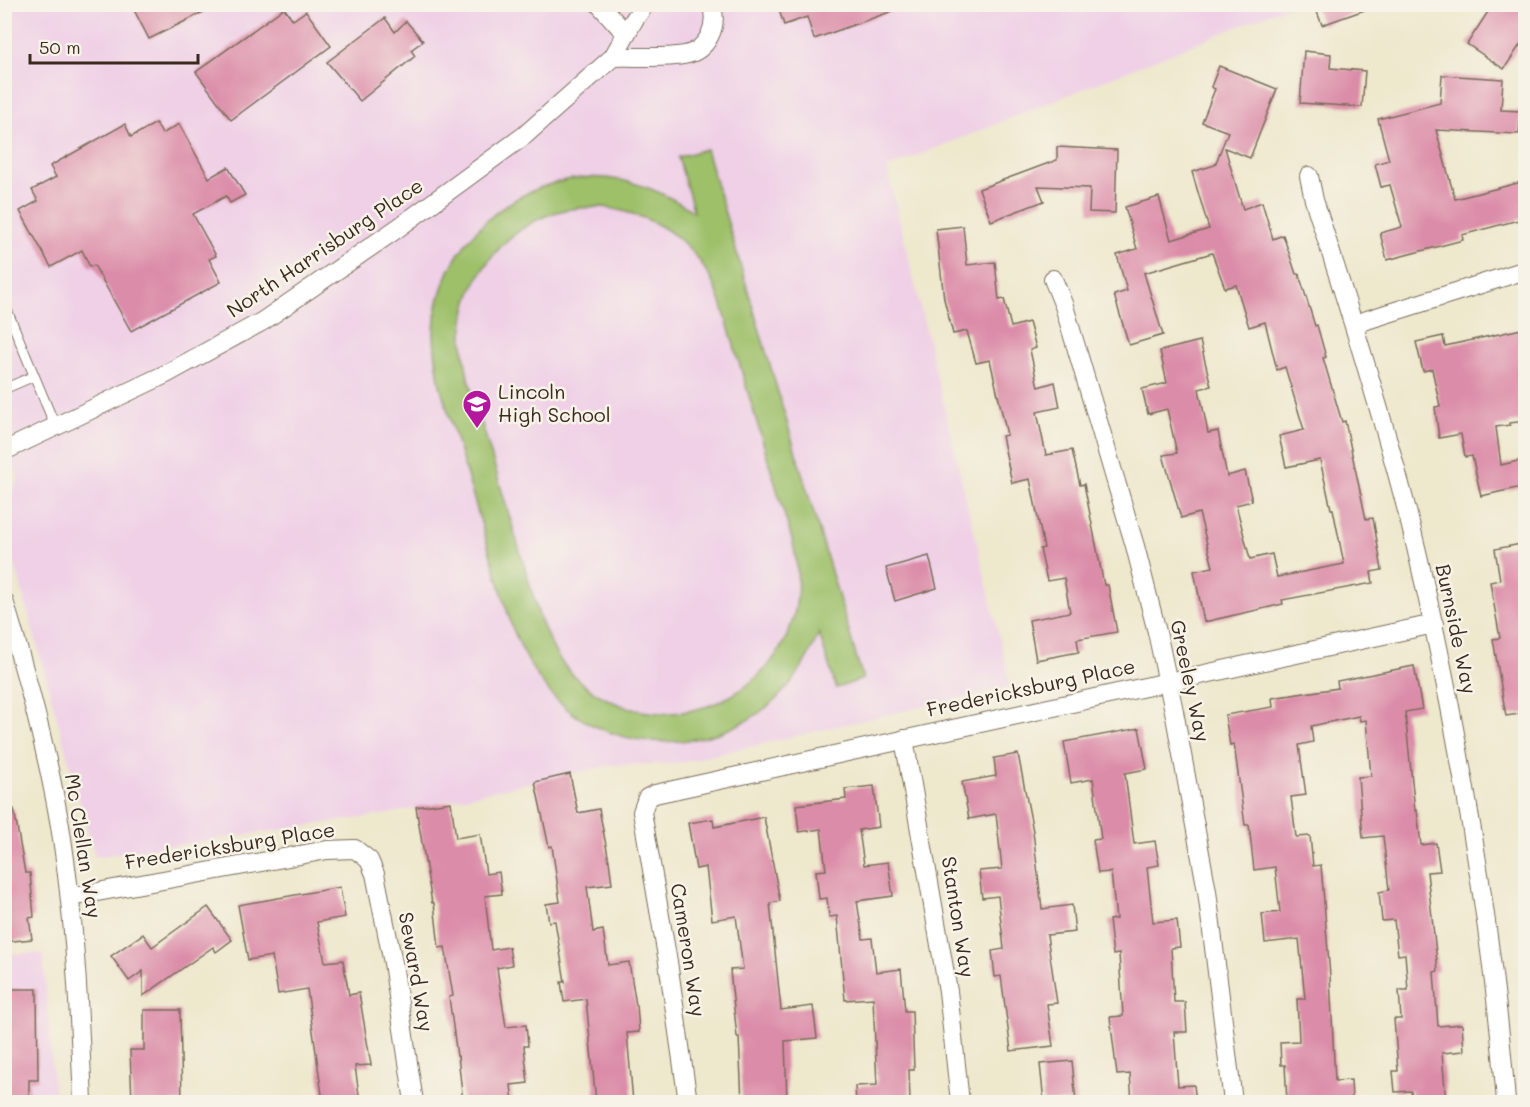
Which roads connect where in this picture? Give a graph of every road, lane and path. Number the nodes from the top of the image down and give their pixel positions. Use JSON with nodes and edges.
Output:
{"nodes":[{"id":1,"x":599,"y":4,"type":"edge"},
{"id":2,"x":645,"y":4,"type":"edge"},
{"id":3,"x":711,"y":4,"type":"edge"},
{"id":4,"x":626,"y":34,"type":"junction"},
{"id":5,"x":613,"y":57,"type":"junction"},
{"id":6,"x":1309,"y":176,"type":"dead end"},
{"id":7,"x":1526,"y":270,"type":"edge"},
{"id":8,"x":1053,"y":279,"type":"dead end"},
{"id":9,"x":4,"y":303,"type":"edge"},
{"id":10,"x":1354,"y":324,"type":"junction"},
{"id":11,"x":34,"y":376,"type":"junction"},
{"id":12,"x":4,"y":389,"type":"edge"},
{"id":13,"x":56,"y":428,"type":"junction"},
{"id":14,"x":4,"y":451,"type":"edge"},
{"id":15,"x":4,"y":601,"type":"edge"},
{"id":16,"x":1434,"y":624,"type":"junction"},
{"id":17,"x":1168,"y":681,"type":"junction"},
{"id":18,"x":904,"y":740,"type":"junction"},
{"id":19,"x":643,"y":805,"type":"joint"},
{"id":20,"x":361,"y":853,"type":"joint"},
{"id":21,"x":70,"y":897,"type":"junction"},
{"id":22,"x":83,"y":1102,"type":"edge"},
{"id":23,"x":414,"y":1102,"type":"edge"},
{"id":24,"x":688,"y":1102,"type":"edge"},
{"id":25,"x":960,"y":1102,"type":"edge"},
{"id":26,"x":1233,"y":1102,"type":"edge"},
{"id":27,"x":1506,"y":1102,"type":"edge"}],
"edges":[{"from":1,"to":4,"type":"street"},
{"from":2,"to":4,"type":"street","name":"North Harrisburg Place"},
{"from":3,"to":5,"type":"street"},
{"from":4,"to":5,"type":"street","name":"North Harrisburg Place"},
{"from":5,"to":13,"type":"street","name":"North Harrisburg Place"},
{"from":6,"to":10,"type":"street","name":"Burnside Way"},
{"from":7,"to":10,"type":"street"},
{"from":8,"to":17,"type":"street","name":"Greeley Way"},
{"from":9,"to":11,"type":"lane"},
{"from":10,"to":16,"type":"street","name":"Burnside Way"},
{"from":11,"to":12,"type":"lane"},
{"from":11,"to":13,"type":"lane"},
{"from":13,"to":14,"type":"street","name":"North Harrisburg Place"},
{"from":15,"to":21,"type":"street","name":"Mc Clellan Way"},
{"from":16,"to":17,"type":"street","name":"Fredericksburg Place"},
{"from":16,"to":27,"type":"street","name":"Burnside Way"},
{"from":17,"to":18,"type":"street","name":"Fredericksburg Place"},
{"from":17,"to":26,"type":"street","name":"Greeley Way"},
{"from":18,"to":19,"type":"street","name":"Fredericksburg Place"},
{"from":18,"to":25,"type":"street","name":"Stanton Way"},
{"from":19,"to":24,"type":"street","name":"Cameron Way"},
{"from":20,"to":21,"type":"street","name":"Fredericksburg Place"},
{"from":20,"to":23,"type":"street","name":"Seward Way"},
{"from":21,"to":22,"type":"street","name":"Mc Clellan Way"}]}
